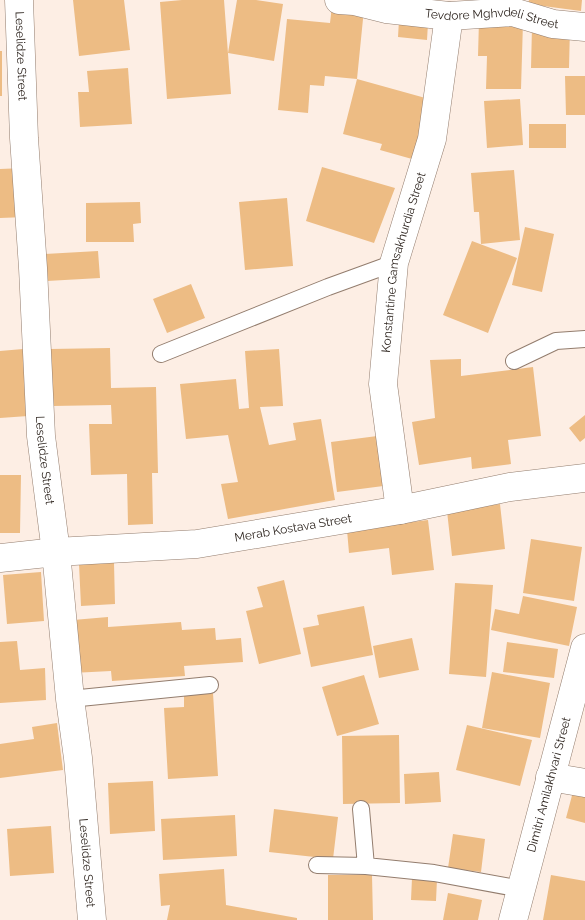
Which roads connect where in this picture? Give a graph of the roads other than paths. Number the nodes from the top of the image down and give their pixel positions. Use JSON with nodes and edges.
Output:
{"nodes":[{"id":1,"x":19,"y":0,"type":"edge"},
{"id":2,"x":349,"y":0,"type":"edge"},
{"id":3,"x":514,"y":6,"type":"edge"},
{"id":4,"x":448,"y":16,"type":"junction"},
{"id":5,"x":585,"y":27,"type":"edge"},
{"id":6,"x":394,"y":263,"type":"junction"},
{"id":7,"x":585,"y":339,"type":"edge"},
{"id":8,"x":161,"y":354,"type":"dead end"},
{"id":9,"x":514,"y":361,"type":"dead end"},
{"id":10,"x":585,"y":478,"type":"edge"},
{"id":11,"x":400,"y":510,"type":"junction"},
{"id":12,"x":56,"y":552,"type":"junction"},
{"id":13,"x":0,"y":558,"type":"edge"},
{"id":14,"x":585,"y":648,"type":"edge"},
{"id":15,"x":210,"y":685,"type":"dead end"},
{"id":16,"x":70,"y":699,"type":"junction"},
{"id":17,"x":550,"y":777,"type":"junction"},
{"id":18,"x":585,"y":783,"type":"edge"},
{"id":19,"x":361,"y":809,"type":"dead end"},
{"id":20,"x":317,"y":866,"type":"dead end"},
{"id":21,"x":366,"y":866,"type":"junction"},
{"id":22,"x":521,"y":889,"type":"junction"},
{"id":23,"x":92,"y":920,"type":"edge"},
{"id":24,"x":513,"y":920,"type":"edge"}],
"edges":[{"from":1,"to":12,"type":"street","name":"Leselidze Street"},
{"from":2,"to":4,"type":"street","name":"Tevdore Mghvdeli Street"},
{"from":3,"to":4,"type":"street","name":"Tevdore Mghvdeli Street"},
{"from":3,"to":5,"type":"street","name":"Tevdore Mghvdeli Street"},
{"from":4,"to":6,"type":"street","name":"Konstantine Gamsakhurdia Street"},
{"from":6,"to":8,"type":"lane"},
{"from":6,"to":11,"type":"street","name":"Konstantine Gamsakhurdia Street"},
{"from":7,"to":9,"type":"lane"},
{"from":10,"to":11,"type":"street","name":"Merab Kostava Street"},
{"from":11,"to":12,"type":"street","name":"Merab Kostava Street"},
{"from":12,"to":13,"type":"street","name":"Merab Kostava Street"},
{"from":12,"to":16,"type":"street","name":"Leselidze Street"},
{"from":14,"to":17,"type":"street","name":"Dimitri Amilakhvari Street"},
{"from":15,"to":16,"type":"lane"},
{"from":16,"to":23,"type":"street","name":"Leselidze Street"},
{"from":17,"to":18,"type":"street"},
{"from":17,"to":22,"type":"street","name":"Dimitri Amilakhvari Street"},
{"from":19,"to":21,"type":"lane"},
{"from":20,"to":21,"type":"lane"},
{"from":21,"to":22,"type":"lane"},
{"from":22,"to":24,"type":"street","name":"Dimitri Amilakhvari Street"}]}
